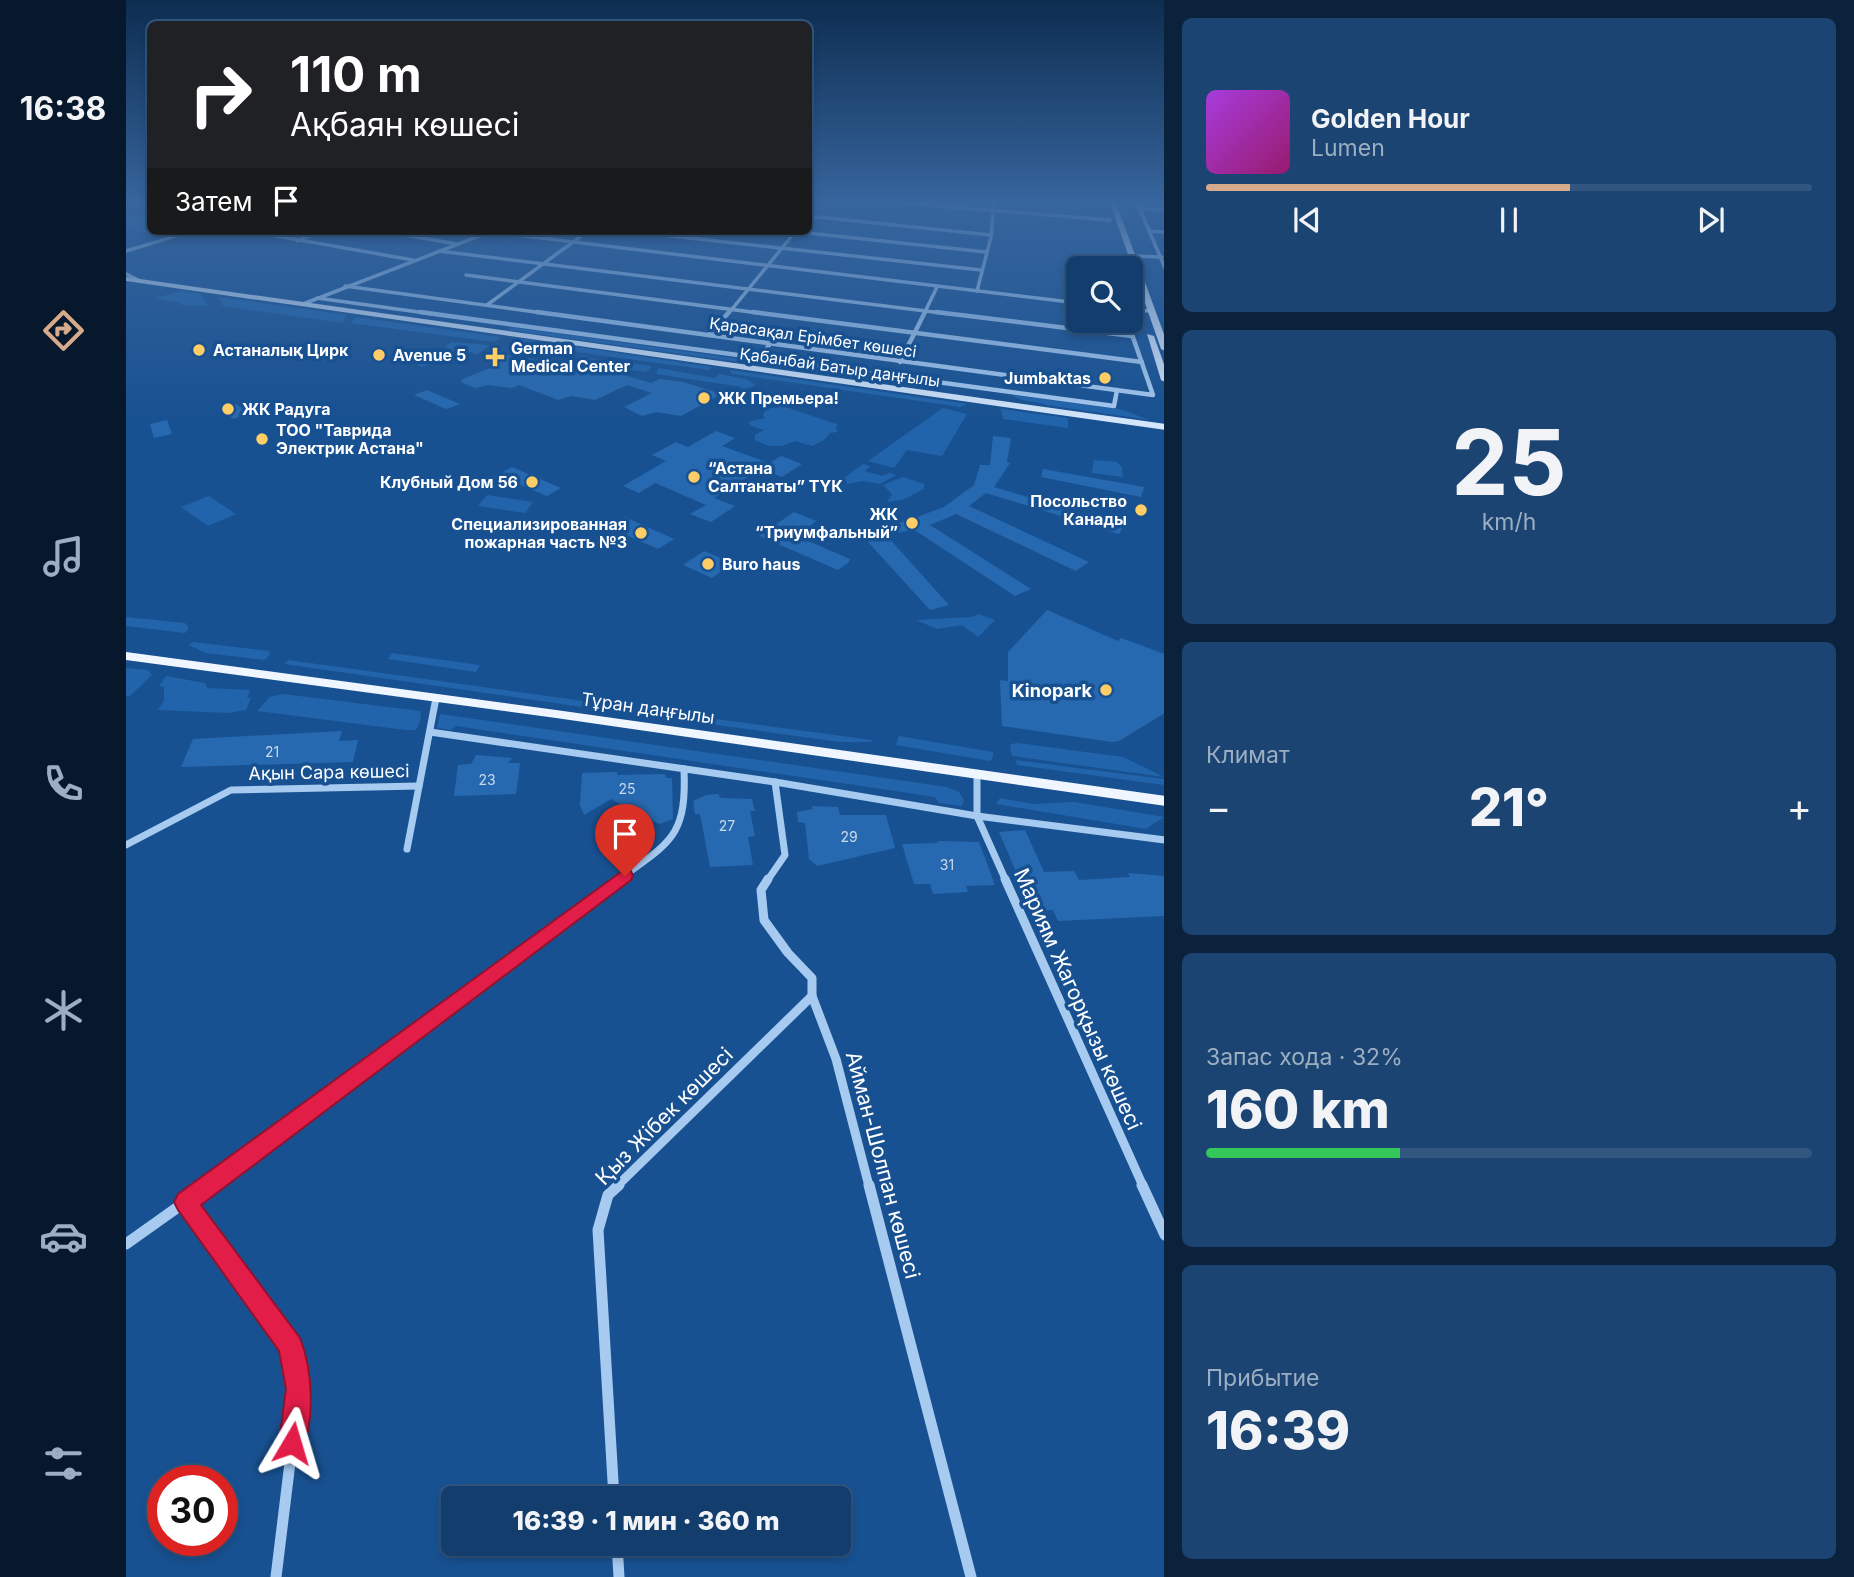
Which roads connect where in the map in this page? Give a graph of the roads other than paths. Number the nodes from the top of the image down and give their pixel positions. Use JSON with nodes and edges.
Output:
{"nodes":[{"id":1,"x":378,"y":274,"type":"edge"},
{"id":2,"x":532,"y":274,"type":"edge"},
{"id":3,"x":624,"y":274,"type":"edge"},
{"id":4,"x":764,"y":274,"type":"edge"},
{"id":5,"x":824,"y":274,"type":"edge"},
{"id":6,"x":980,"y":274,"type":"edge"},
{"id":7,"x":466,"y":275,"type":"dead end"},
{"id":8,"x":126,"y":279,"type":"edge"},
{"id":9,"x":520,"y":283,"type":"junction"},
{"id":10,"x":345,"y":286,"type":"junction"},
{"id":11,"x":937,"y":287,"type":"junction"},
{"id":12,"x":751,"y":289,"type":"junction"},
{"id":13,"x":977,"y":291,"type":"junction"},
{"id":14,"x":317,"y":298,"type":"junction"},
{"id":15,"x":1143,"y":299,"type":"edge"},
{"id":16,"x":1066,"y":302,"type":"edge"},
{"id":17,"x":303,"y":304,"type":"junction"},
{"id":18,"x":487,"y":305,"type":"junction"},
{"id":19,"x":1143,"y":305,"type":"edge"},
{"id":20,"x":927,"y":309,"type":"junction"},
{"id":21,"x":731,"y":310,"type":"junction"},
{"id":22,"x":1143,"y":311,"type":"edge"},
{"id":23,"x":1146,"y":311,"type":"junction"},
{"id":24,"x":1131,"y":333,"type":"edge"},
{"id":25,"x":916,"y":334,"type":"junction"},
{"id":26,"x":709,"y":335,"type":"junction"},
{"id":27,"x":1132,"y":336,"type":"junction"},
{"id":28,"x":771,"y":342,"type":"junction"},
{"id":29,"x":1164,"y":349,"type":"edge"},
{"id":30,"x":760,"y":359,"type":"junction"},
{"id":31,"x":900,"y":362,"type":"junction"},
{"id":32,"x":1142,"y":362,"type":"junction"},
{"id":33,"x":1007,"y":377,"type":"junction"},
{"id":34,"x":1164,"y":380,"type":"edge"},
{"id":35,"x":1117,"y":390,"type":"junction"},
{"id":36,"x":1002,"y":392,"type":"junction"},
{"id":37,"x":1026,"y":408,"type":"junction"},
{"id":38,"x":1164,"y":427,"type":"edge"},
{"id":39,"x":126,"y":656,"type":"edge"},
{"id":40,"x":436,"y":698,"type":"junction"},
{"id":41,"x":430,"y":732,"type":"junction"},
{"id":42,"x":684,"y":769,"type":"junction"},
{"id":43,"x":977,"y":775,"type":"junction"},
{"id":44,"x":775,"y":782,"type":"junction"},
{"id":45,"x":419,"y":786,"type":"junction"},
{"id":46,"x":1164,"y":802,"type":"edge"},
{"id":47,"x":977,"y":816,"type":"junction"},
{"id":48,"x":1164,"y":840,"type":"edge"},
{"id":49,"x":126,"y":845,"type":"edge"},
{"id":50,"x":407,"y":849,"type":"dead end"},
{"id":51,"x":812,"y":996,"type":"junction"},
{"id":52,"x":186,"y":1202,"type":"junction"},
{"id":53,"x":1164,"y":1235,"type":"edge"},
{"id":54,"x":126,"y":1244,"type":"edge"},
{"id":55,"x":613,"y":1486,"type":"edge"},
{"id":56,"x":618,"y":1556,"type":"edge"},
{"id":57,"x":276,"y":1577,"type":"edge"},
{"id":58,"x":619,"y":1577,"type":"edge"},
{"id":59,"x":971,"y":1577,"type":"edge"}],
"edges":[{"from":1,"to":10,"type":"street"},
{"from":2,"to":9,"type":"street"},
{"from":3,"to":12,"type":"street"},
{"from":4,"to":12,"type":"street"},
{"from":5,"to":11,"type":"street"},
{"from":6,"to":13,"type":"street"},
{"from":7,"to":9,"type":"street"},
{"from":8,"to":17,"type":"main road","name":"Қабанбай Батыр даңғылы"},
{"from":9,"to":18,"type":"street"},
{"from":9,"to":21,"type":"street"},
{"from":10,"to":14,"type":"street"},
{"from":10,"to":18,"type":"street","name":"Қарасақал Ерімбет көшесі"},
{"from":11,"to":13,"type":"street"},
{"from":11,"to":20,"type":"street"},
{"from":12,"to":20,"type":"street"},
{"from":12,"to":21,"type":"street"},
{"from":13,"to":16,"type":"street"},
{"from":14,"to":17,"type":"street"},
{"from":14,"to":30,"type":"street"},
{"from":15,"to":23,"type":"main road"},
{"from":17,"to":37,"type":"main road","name":"Қабанбай Батыр даңғылы"},
{"from":18,"to":26,"type":"street","name":"Қарасақал Ерімбет көшесі"},
{"from":19,"to":23,"type":"main road"},
{"from":20,"to":25,"type":"street"},
{"from":20,"to":27,"type":"street"},
{"from":21,"to":25,"type":"street"},
{"from":21,"to":26,"type":"street"},
{"from":22,"to":23,"type":"street"},
{"from":23,"to":29,"type":"main road"},
{"from":23,"to":34,"type":"main road"},
{"from":24,"to":27,"type":"street"},
{"from":25,"to":31,"type":"street"},
{"from":25,"to":32,"type":"street"},
{"from":26,"to":28,"type":"street","name":"Қарасақал Ерімбет көшесі"},
{"from":27,"to":32,"type":"street"},
{"from":28,"to":30,"type":"street"},
{"from":28,"to":31,"type":"street","name":"Қарасақал Ерімбет көшесі"},
{"from":30,"to":36,"type":"street"},
{"from":31,"to":33,"type":"street","name":"Қарасақал Ерімбет көшесі"},
{"from":32,"to":35,"type":"street","name":"Қарасақал Ерімбет көшесі"},
{"from":33,"to":35,"type":"street","name":"Қарасақал Ерімбет көшесі"},
{"from":33,"to":36,"type":"street"},
{"from":35,"to":36,"type":"street"},
{"from":36,"to":37,"type":"street"},
{"from":37,"to":38,"type":"main road","name":"Қабанбай Батыр даңғылы"},
{"from":39,"to":40,"type":"main road","name":"Тұран даңғылы"},
{"from":40,"to":41,"type":"street"},
{"from":40,"to":43,"type":"main road","name":"Тұран даңғылы"},
{"from":41,"to":42,"type":"street"},
{"from":41,"to":45,"type":"street"},
{"from":42,"to":44,"type":"street"},
{"from":42,"to":52,"type":"street"},
{"from":43,"to":46,"type":"main road","name":"Тұран даңғылы"},
{"from":43,"to":47,"type":"street","name":"Мариям Жагорқызы көшесі"},
{"from":44,"to":47,"type":"street"},
{"from":44,"to":51,"type":"street","name":"Айман-Шолпан көшесі"},
{"from":45,"to":49,"type":"street","name":"Ақын Сара көшесі"},
{"from":45,"to":50,"type":"street"},
{"from":47,"to":48,"type":"street"},
{"from":47,"to":53,"type":"street","name":"Мариям Жагорқызы көшесі"},
{"from":51,"to":55,"type":"street","name":"Қыз Жібек көшесі"},
{"from":51,"to":59,"type":"street","name":"Айман-Шолпан көшесі"},
{"from":52,"to":54,"type":"street"},
{"from":52,"to":57,"type":"street"},
{"from":56,"to":58,"type":"street"}]}
